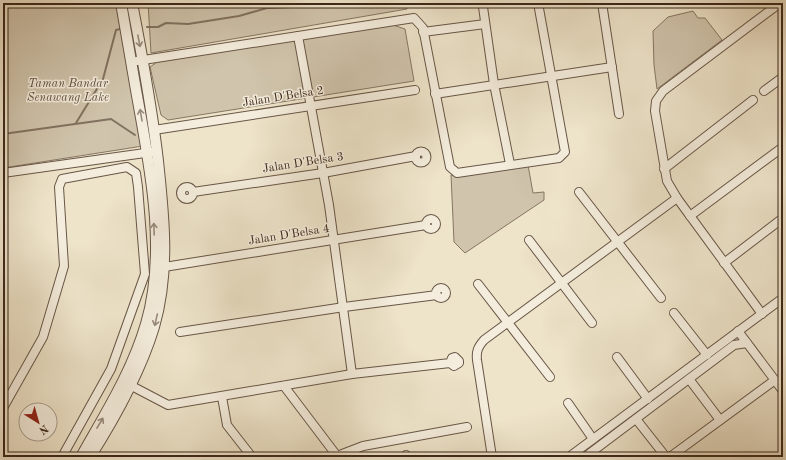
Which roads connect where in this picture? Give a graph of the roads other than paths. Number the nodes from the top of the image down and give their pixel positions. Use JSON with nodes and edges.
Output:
{"nodes":[{"id":1,"x":121,"y":3,"type":"edge"},
{"id":2,"x":132,"y":3,"type":"edge"},
{"id":3,"x":484,"y":3,"type":"edge"},
{"id":4,"x":538,"y":3,"type":"edge"},
{"id":5,"x":602,"y":3,"type":"edge"},
{"id":6,"x":780,"y":3,"type":"edge"},
{"id":7,"x":485,"y":24,"type":"junction"},
{"id":8,"x":423,"y":32,"type":"junction"},
{"id":9,"x":298,"y":36,"type":"junction"},
{"id":10,"x":143,"y":60,"type":"junction"},
{"id":11,"x":132,"y":62,"type":"junction"},
{"id":12,"x":612,"y":67,"type":"junction"},
{"id":13,"x":552,"y":75,"type":"junction"},
{"id":14,"x":783,"y":77,"type":"edge"},
{"id":15,"x":494,"y":84,"type":"junction"},
{"id":16,"x":415,"y":90,"type":"dead end"},
{"id":17,"x":764,"y":91,"type":"dead end"},
{"id":18,"x":435,"y":94,"type":"junction"},
{"id":19,"x":753,"y":100,"type":"dead end"},
{"id":20,"x":310,"y":105,"type":"junction"},
{"id":21,"x":619,"y":114,"type":"dead end"},
{"id":22,"x":154,"y":130,"type":"junction"},
{"id":23,"x":783,"y":147,"type":"edge"},
{"id":24,"x":152,"y":152,"type":"junction"},
{"id":25,"x":416,"y":156,"type":"dead end"},
{"id":26,"x":510,"y":164,"type":"junction"},
{"id":27,"x":664,"y":169,"type":"junction"},
{"id":28,"x":323,"y":173,"type":"junction"},
{"id":29,"x":3,"y":174,"type":"edge"},
{"id":30,"x":193,"y":192,"type":"dead end"},
{"id":31,"x":579,"y":192,"type":"dead end"},
{"id":32,"x":677,"y":198,"type":"junction"},
{"id":33,"x":690,"y":216,"type":"junction"},
{"id":34,"x":783,"y":218,"type":"edge"},
{"id":35,"x":426,"y":225,"type":"dead end"},
{"id":36,"x":333,"y":240,"type":"junction"},
{"id":37,"x":529,"y":240,"type":"dead end"},
{"id":38,"x":618,"y":241,"type":"junction"},
{"id":39,"x":724,"y":263,"type":"junction"},
{"id":40,"x":160,"y":268,"type":"junction"},
{"id":41,"x":561,"y":283,"type":"junction"},
{"id":42,"x":478,"y":284,"type":"dead end"},
{"id":43,"x":437,"y":295,"type":"dead end"},
{"id":44,"x":661,"y":298,"type":"dead end"},
{"id":45,"x":783,"y":298,"type":"edge"},
{"id":46,"x":344,"y":307,"type":"junction"},
{"id":47,"x":674,"y":313,"type":"dead end"},
{"id":48,"x":762,"y":314,"type":"junction"},
{"id":49,"x":508,"y":322,"type":"junction"},
{"id":50,"x":592,"y":323,"type":"dead end"},
{"id":51,"x":738,"y":331,"type":"junction"},
{"id":52,"x":180,"y":332,"type":"dead end"},
{"id":53,"x":747,"y":343,"type":"junction"},
{"id":54,"x":707,"y":355,"type":"junction"},
{"id":55,"x":617,"y":357,"type":"dead end"},
{"id":56,"x":450,"y":363,"type":"dead end"},
{"id":57,"x":352,"y":374,"type":"junction"},
{"id":58,"x":550,"y":377,"type":"dead end"},
{"id":59,"x":689,"y":379,"type":"junction"},
{"id":60,"x":775,"y":380,"type":"junction"},
{"id":61,"x":127,"y":384,"type":"junction"},
{"id":62,"x":284,"y":386,"type":"junction"},
{"id":63,"x":783,"y":391,"type":"edge"},
{"id":64,"x":222,"y":397,"type":"junction"},
{"id":65,"x":648,"y":399,"type":"junction"},
{"id":66,"x":568,"y":403,"type":"dead end"},
{"id":67,"x":3,"y":408,"type":"edge"},
{"id":68,"x":636,"y":419,"type":"junction"},
{"id":69,"x":720,"y":420,"type":"junction"},
{"id":70,"x":467,"y":428,"type":"dead end"},
{"id":71,"x":594,"y":439,"type":"junction"},
{"id":72,"x":337,"y":456,"type":"edge"},
{"id":73,"x":62,"y":457,"type":"edge"},
{"id":74,"x":81,"y":457,"type":"edge"},
{"id":75,"x":90,"y":457,"type":"edge"},
{"id":76,"x":252,"y":457,"type":"edge"},
{"id":77,"x":492,"y":457,"type":"edge"},
{"id":78,"x":569,"y":457,"type":"edge"},
{"id":79,"x":585,"y":457,"type":"edge"},
{"id":80,"x":666,"y":457,"type":"edge"},
{"id":81,"x":670,"y":457,"type":"edge"}],
"edges":[{"from":1,"to":11,"type":"street"},
{"from":2,"to":10,"type":"street","one_way":true},
{"from":3,"to":7,"type":"street"},
{"from":4,"to":13,"type":"street"},
{"from":5,"to":12,"type":"street"},
{"from":6,"to":27,"type":"street"},
{"from":7,"to":8,"type":"street"},
{"from":7,"to":15,"type":"street"},
{"from":8,"to":9,"type":"street"},
{"from":8,"to":18,"type":"street"},
{"from":9,"to":10,"type":"street"},
{"from":9,"to":20,"type":"street"},
{"from":10,"to":11,"type":"street"},
{"from":10,"to":22,"type":"street"},
{"from":24,"to":11,"type":"street","one_way":true},
{"from":12,"to":13,"type":"street"},
{"from":12,"to":21,"type":"street"},
{"from":13,"to":15,"type":"street"},
{"from":13,"to":26,"type":"street"},
{"from":14,"to":17,"type":"street"},
{"from":15,"to":18,"type":"street"},
{"from":15,"to":26,"type":"street"},
{"from":16,"to":20,"type":"street","name":"Jalan D'Belsa 2"},
{"from":18,"to":26,"type":"street"},
{"from":19,"to":27,"type":"street"},
{"from":20,"to":22,"type":"street","name":"Jalan D'Belsa 2"},
{"from":20,"to":28,"type":"street"},
{"from":22,"to":24,"type":"street"},
{"from":23,"to":33,"type":"street"},
{"from":24,"to":29,"type":"street"},
{"from":24,"to":40,"type":"street"},
{"from":25,"to":28,"type":"street","name":"Jalan D'Belsa 3"},
{"from":27,"to":32,"type":"street"},
{"from":28,"to":30,"type":"street","name":"Jalan D'Belsa 3"},
{"from":28,"to":36,"type":"street"},
{"from":31,"to":38,"type":"street"},
{"from":32,"to":33,"type":"street"},
{"from":32,"to":38,"type":"street"},
{"from":33,"to":39,"type":"street"},
{"from":34,"to":39,"type":"street"},
{"from":35,"to":36,"type":"street","name":"Jalan D'Belsa 4"},
{"from":36,"to":40,"type":"street","name":"Jalan D'Belsa 4"},
{"from":36,"to":46,"type":"street"},
{"from":37,"to":41,"type":"street"},
{"from":38,"to":41,"type":"street"},
{"from":38,"to":44,"type":"street"},
{"from":39,"to":48,"type":"street"},
{"from":40,"to":61,"type":"street"},
{"from":41,"to":49,"type":"street"},
{"from":41,"to":50,"type":"street"},
{"from":42,"to":49,"type":"street"},
{"from":43,"to":46,"type":"street"},
{"from":45,"to":48,"type":"street"},
{"from":46,"to":52,"type":"street"},
{"from":46,"to":57,"type":"street"},
{"from":47,"to":54,"type":"street"},
{"from":48,"to":51,"type":"street"},
{"from":49,"to":58,"type":"street"},
{"from":49,"to":77,"type":"street"},
{"from":51,"to":53,"type":"street"},
{"from":51,"to":54,"type":"street"},
{"from":53,"to":59,"type":"street"},
{"from":53,"to":60,"type":"street"},
{"from":54,"to":65,"type":"street"},
{"from":55,"to":65,"type":"street"},
{"from":56,"to":57,"type":"street"},
{"from":57,"to":62,"type":"street"},
{"from":59,"to":68,"type":"street"},
{"from":59,"to":69,"type":"street"},
{"from":60,"to":63,"type":"street"},
{"from":60,"to":69,"type":"street"},
{"from":61,"to":64,"type":"street"},
{"from":74,"to":61,"type":"street","one_way":true},
{"from":61,"to":75,"type":"street"},
{"from":62,"to":64,"type":"street"},
{"from":62,"to":72,"type":"street"},
{"from":64,"to":76,"type":"street"},
{"from":65,"to":71,"type":"street"},
{"from":66,"to":71,"type":"street"},
{"from":67,"to":73,"type":"street"},
{"from":68,"to":79,"type":"street"},
{"from":68,"to":80,"type":"street"},
{"from":69,"to":81,"type":"street"},
{"from":70,"to":72,"type":"street"},
{"from":71,"to":78,"type":"street"}]}
